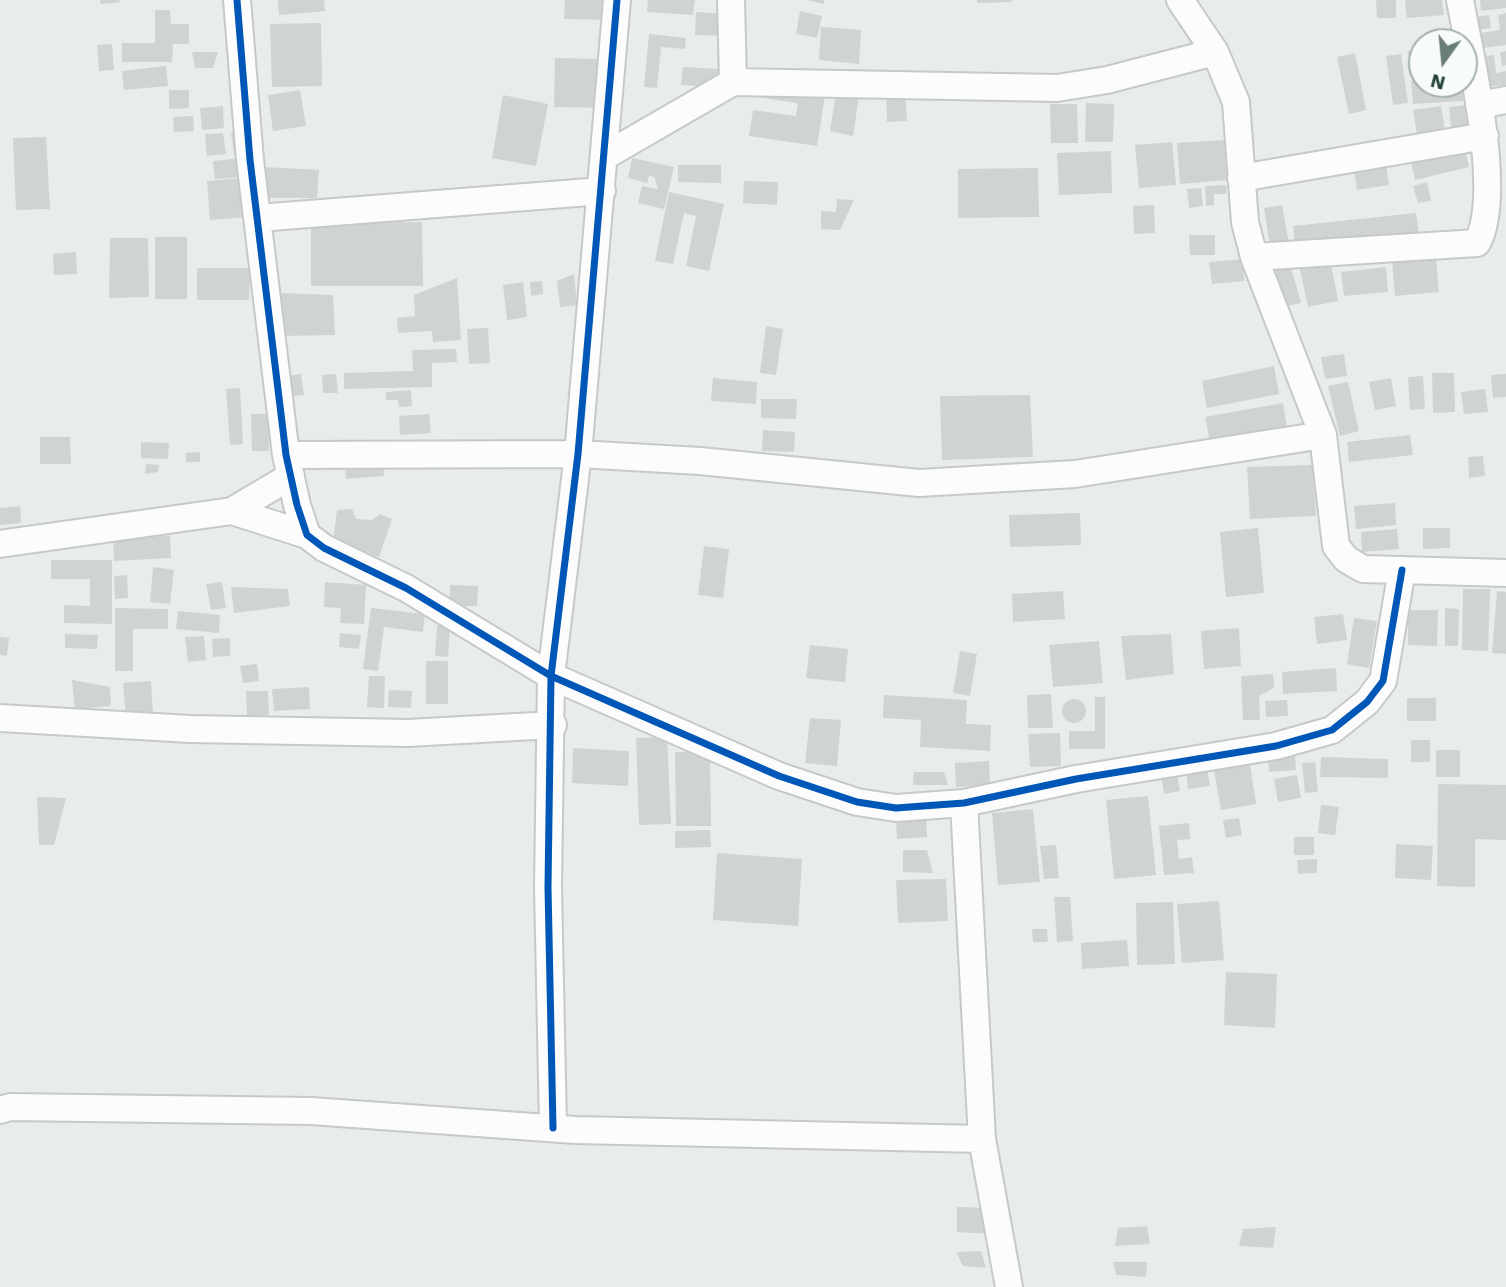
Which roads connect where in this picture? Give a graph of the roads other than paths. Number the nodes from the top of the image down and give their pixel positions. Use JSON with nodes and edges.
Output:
{"nodes":[{"id":1,"x":237,"y":0,"type":"edge"},
{"id":2,"x":617,"y":0,"type":"edge"},
{"id":3,"x":731,"y":0,"type":"edge"},
{"id":4,"x":1180,"y":0,"type":"edge"},
{"id":5,"x":1460,"y":0,"type":"edge"},
{"id":6,"x":1215,"y":52,"type":"junction"},
{"id":7,"x":733,"y":82,"type":"junction"},
{"id":8,"x":1506,"y":100,"type":"edge"},
{"id":9,"x":1479,"y":105,"type":"junction"},
{"id":10,"x":1485,"y":136,"type":"junction"},
{"id":11,"x":605,"y":156,"type":"junction"},
{"id":12,"x":1241,"y":178,"type":"junction"},
{"id":13,"x":601,"y":191,"type":"junction"},
{"id":14,"x":258,"y":218,"type":"junction"},
{"id":15,"x":1254,"y":257,"type":"junction"},
{"id":16,"x":1323,"y":435,"type":"junction"},
{"id":17,"x":578,"y":454,"type":"junction"},
{"id":18,"x":289,"y":465,"type":"junction"},
{"id":19,"x":232,"y":511,"type":"junction"},
{"id":20,"x":307,"y":535,"type":"junction"},
{"id":21,"x":0,"y":544,"type":"edge"},
{"id":22,"x":1402,"y":570,"type":"junction"},
{"id":23,"x":1506,"y":573,"type":"edge"},
{"id":24,"x":551,"y":676,"type":"junction"},
{"id":25,"x":0,"y":718,"type":"edge"},
{"id":26,"x":552,"y":725,"type":"junction"},
{"id":27,"x":964,"y":803,"type":"junction"},
{"id":28,"x":0,"y":1110,"type":"edge"},
{"id":29,"x":553,"y":1128,"type":"junction"},
{"id":30,"x":982,"y":1139,"type":"junction"},
{"id":31,"x":1009,"y":1287,"type":"edge"}],
"edges":[{"from":1,"to":14,"type":"street"},
{"from":2,"to":11,"type":"street"},
{"from":3,"to":7,"type":"street"},
{"from":4,"to":6,"type":"street"},
{"from":5,"to":9,"type":"street"},
{"from":6,"to":7,"type":"street"},
{"from":6,"to":12,"type":"street"},
{"from":7,"to":11,"type":"street"},
{"from":8,"to":9,"type":"street"},
{"from":9,"to":10,"type":"street"},
{"from":10,"to":12,"type":"street"},
{"from":10,"to":15,"type":"street"},
{"from":11,"to":13,"type":"street"},
{"from":12,"to":15,"type":"street"},
{"from":13,"to":14,"type":"street"},
{"from":13,"to":17,"type":"street"},
{"from":14,"to":18,"type":"street"},
{"from":15,"to":16,"type":"street"},
{"from":16,"to":17,"type":"street"},
{"from":16,"to":22,"type":"street"},
{"from":17,"to":18,"type":"street"},
{"from":17,"to":24,"type":"street"},
{"from":18,"to":19,"type":"street"},
{"from":18,"to":20,"type":"street"},
{"from":19,"to":20,"type":"street"},
{"from":19,"to":21,"type":"street"},
{"from":20,"to":24,"type":"street"},
{"from":22,"to":23,"type":"street"},
{"from":22,"to":27,"type":"street"},
{"from":24,"to":26,"type":"street"},
{"from":24,"to":27,"type":"street"},
{"from":25,"to":26,"type":"street"},
{"from":26,"to":29,"type":"street"},
{"from":27,"to":30,"type":"street"},
{"from":28,"to":29,"type":"street"},
{"from":29,"to":30,"type":"street"},
{"from":30,"to":31,"type":"street"}]}
